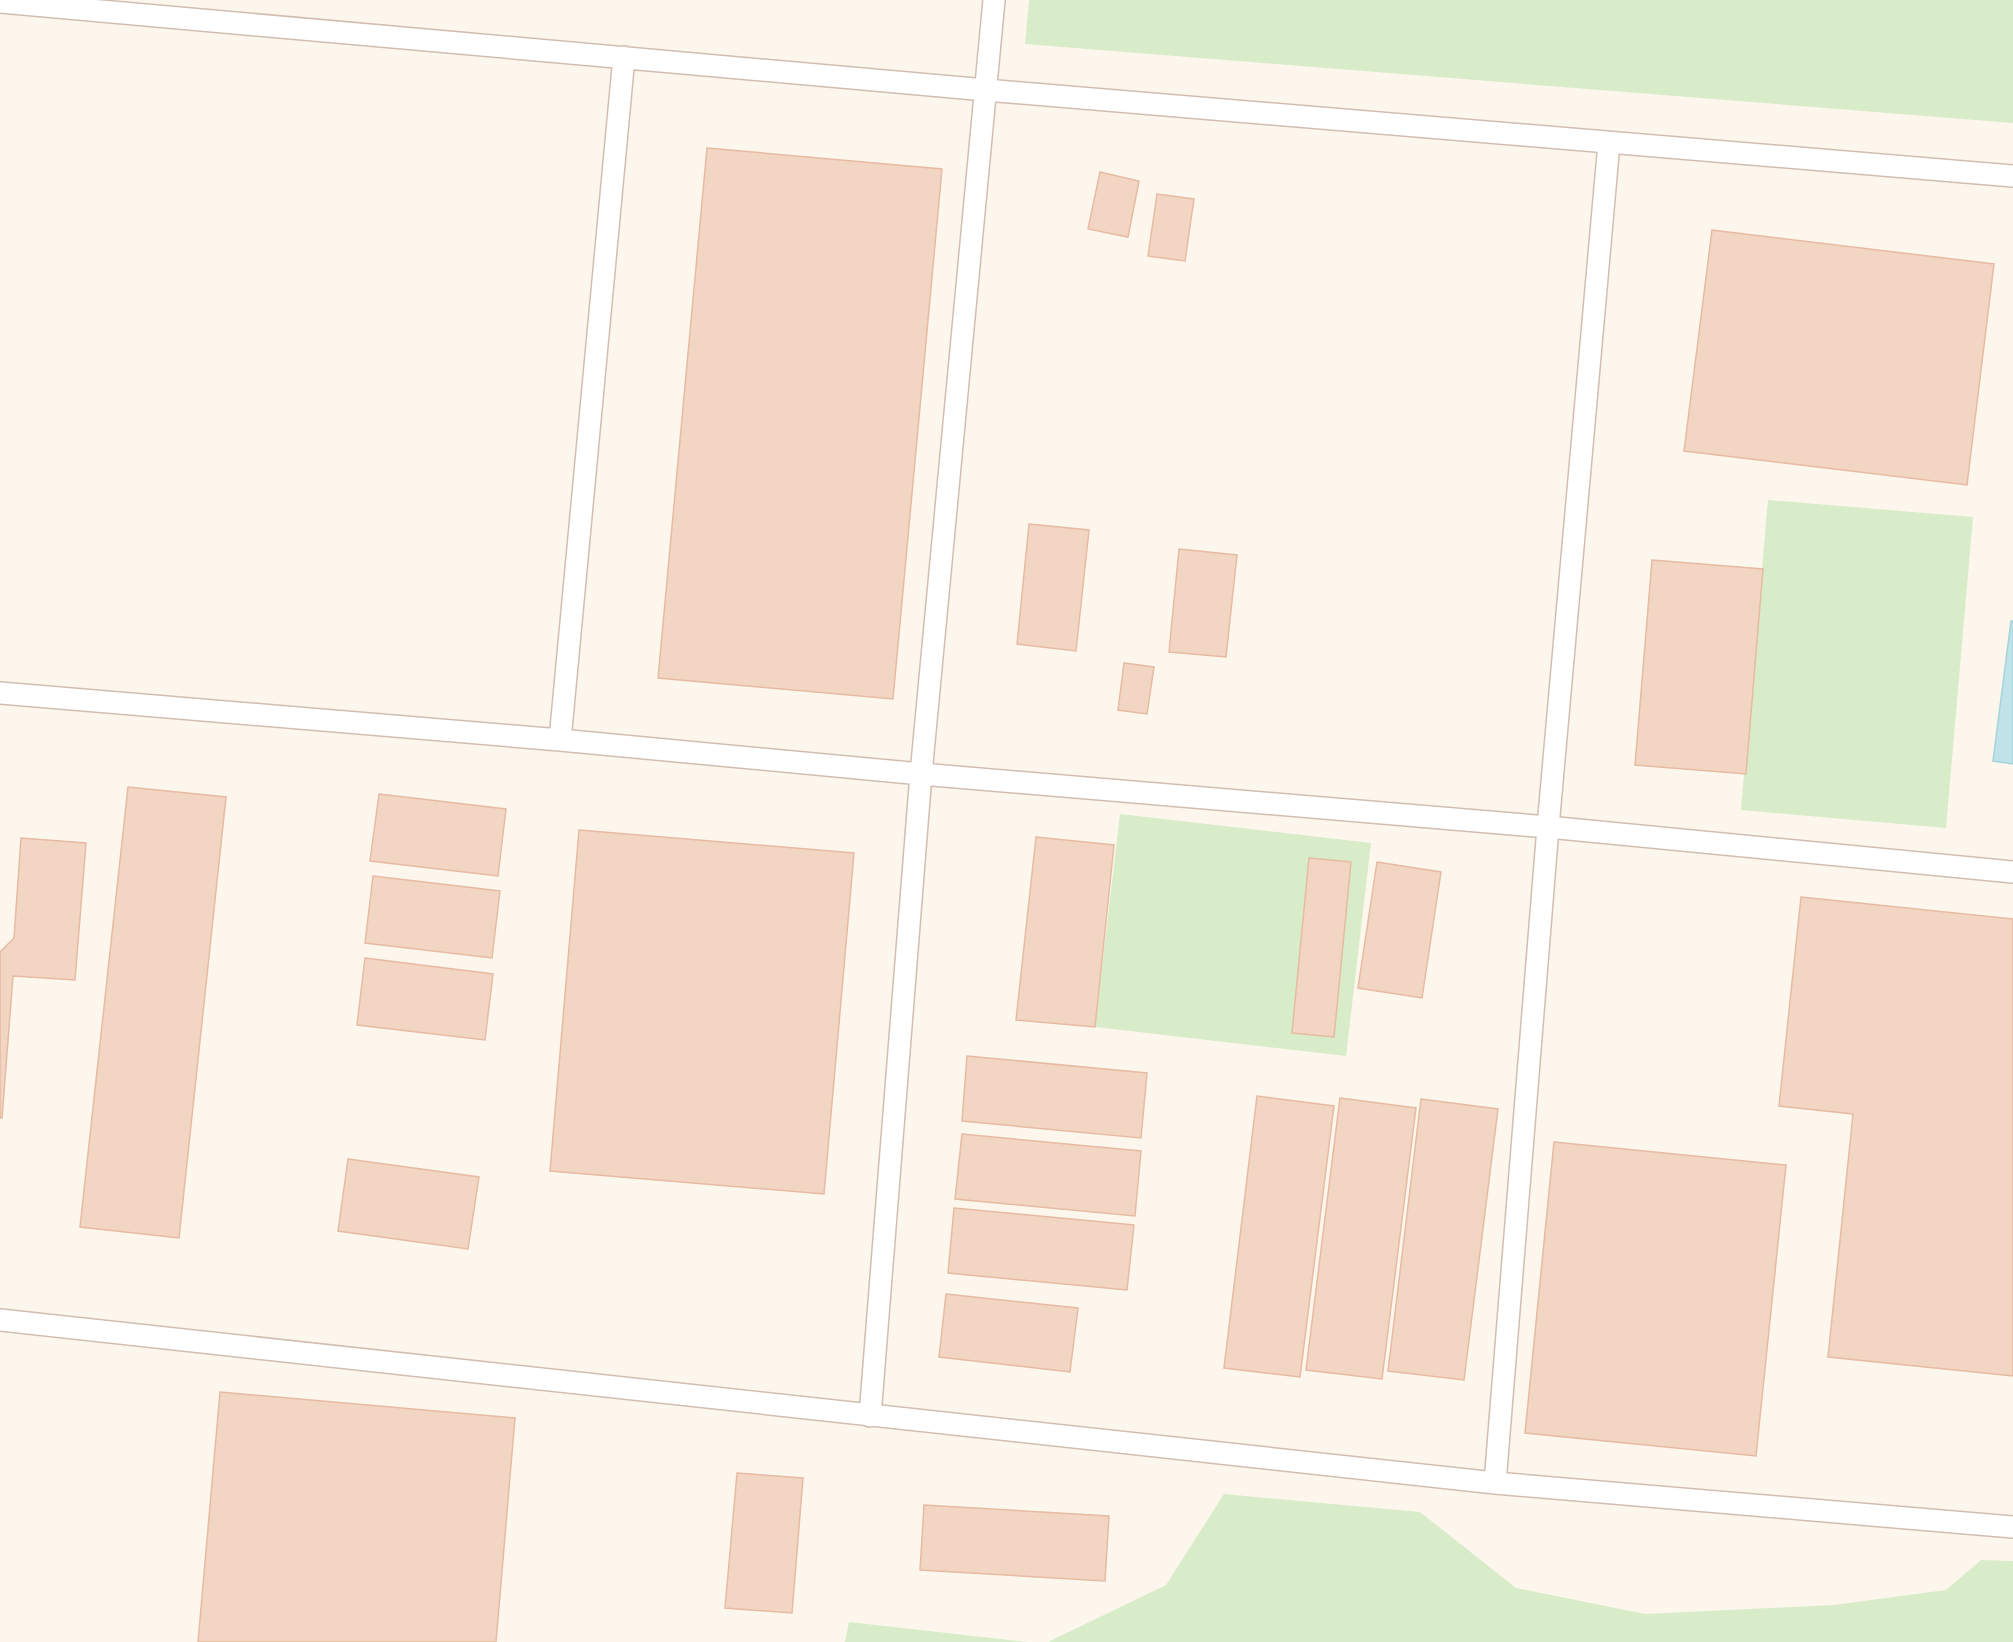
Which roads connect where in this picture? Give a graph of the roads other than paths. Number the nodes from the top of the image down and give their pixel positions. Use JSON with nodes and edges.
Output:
{"nodes":[{"id":1,"x":994,"y":0,"type":"edge"},
{"id":2,"x":0,"y":2,"type":"edge"},
{"id":3,"x":624,"y":57,"type":"junction"},
{"id":4,"x":986,"y":90,"type":"junction"},
{"id":5,"x":1609,"y":143,"type":"junction"},
{"id":6,"x":2013,"y":176,"type":"edge"},
{"id":7,"x":0,"y":693,"type":"edge"},
{"id":8,"x":560,"y":740,"type":"junction"},
{"id":9,"x":921,"y":774,"type":"junction"},
{"id":10,"x":1548,"y":827,"type":"junction"},
{"id":11,"x":2013,"y":872,"type":"edge"},
{"id":12,"x":0,"y":1320,"type":"edge"},
{"id":13,"x":870,"y":1416,"type":"junction"},
{"id":14,"x":1495,"y":1483,"type":"junction"},
{"id":15,"x":2013,"y":1527,"type":"edge"}],
"edges":[{"from":1,"to":4,"type":"lane"},
{"from":2,"to":3,"type":"lane"},
{"from":3,"to":4,"type":"lane"},
{"from":3,"to":8,"type":"lane"},
{"from":4,"to":5,"type":"lane"},
{"from":4,"to":9,"type":"lane"},
{"from":5,"to":6,"type":"lane"},
{"from":5,"to":10,"type":"lane"},
{"from":7,"to":8,"type":"lane"},
{"from":8,"to":9,"type":"lane"},
{"from":9,"to":10,"type":"lane"},
{"from":9,"to":13,"type":"lane"},
{"from":10,"to":11,"type":"lane"},
{"from":10,"to":14,"type":"lane"},
{"from":12,"to":13,"type":"lane"},
{"from":13,"to":14,"type":"lane"},
{"from":14,"to":15,"type":"lane"}]}
